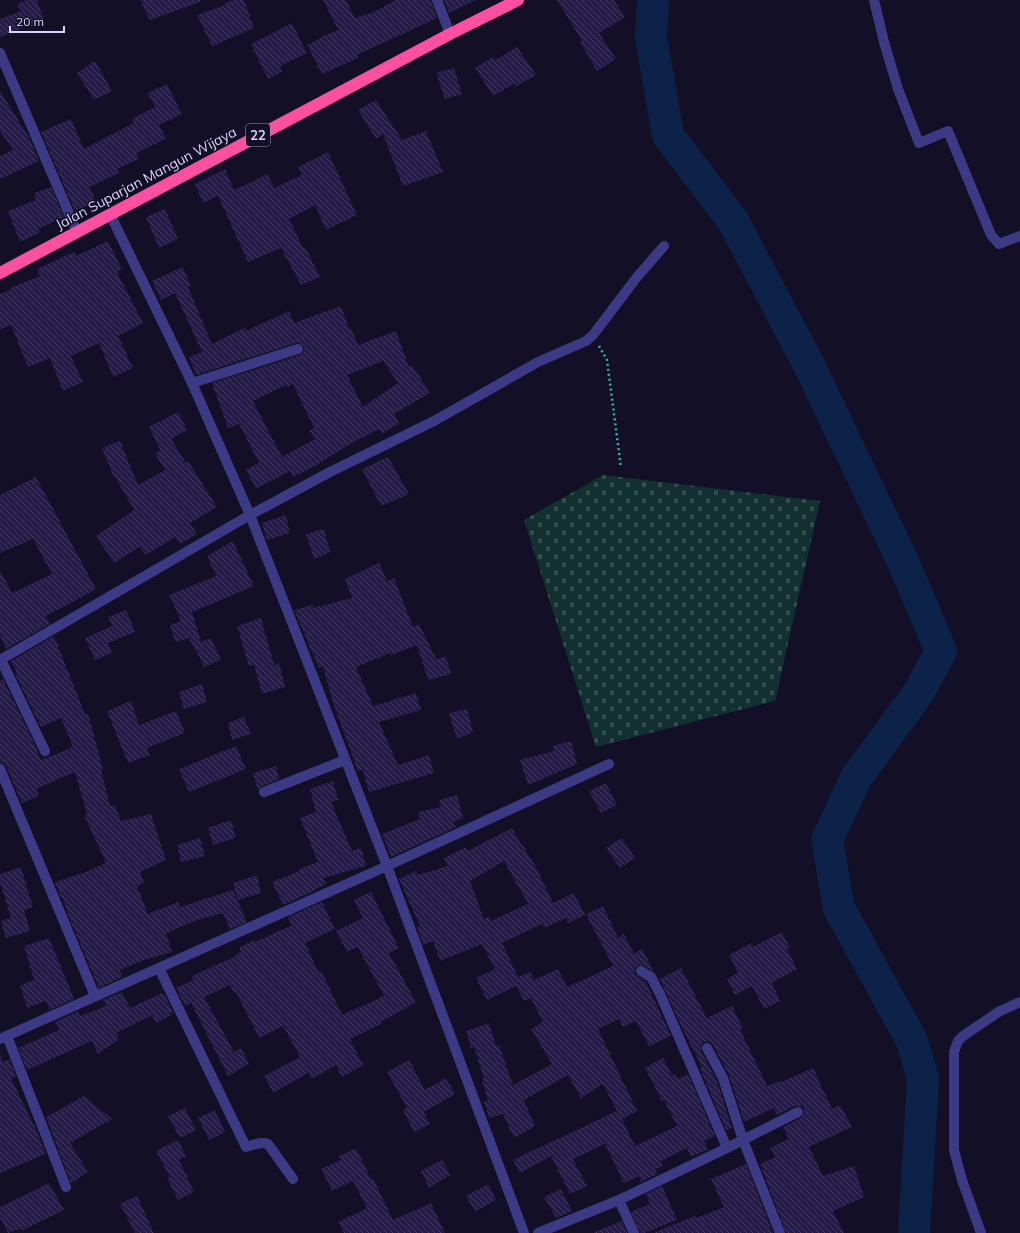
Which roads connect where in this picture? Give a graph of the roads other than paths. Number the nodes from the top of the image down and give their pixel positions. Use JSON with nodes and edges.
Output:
{"nodes":[{"id":1,"x":437,"y":0,"type":"edge"},
{"id":2,"x":518,"y":0,"type":"edge"},
{"id":3,"x":874,"y":0,"type":"edge"},
{"id":4,"x":450,"y":34,"type":"junction"},
{"id":5,"x":0,"y":53,"type":"edge"},
{"id":6,"x":110,"y":214,"type":"junction"},
{"id":7,"x":77,"y":232,"type":"junction"},
{"id":8,"x":1020,"y":236,"type":"edge"},
{"id":9,"x":664,"y":246,"type":"dead end"},
{"id":10,"x":0,"y":273,"type":"edge"},
{"id":11,"x":298,"y":349,"type":"dead end"},
{"id":12,"x":192,"y":383,"type":"junction"},
{"id":13,"x":250,"y":516,"type":"junction"},
{"id":14,"x":0,"y":660,"type":"edge"},
{"id":15,"x":45,"y":750,"type":"dead end"},
{"id":16,"x":345,"y":760,"type":"junction"},
{"id":17,"x":609,"y":764,"type":"dead end"},
{"id":18,"x":0,"y":769,"type":"edge"},
{"id":19,"x":264,"y":792,"type":"dead end"},
{"id":20,"x":387,"y":866,"type":"junction"},
{"id":21,"x":159,"y":968,"type":"junction"},
{"id":22,"x":641,"y":971,"type":"dead end"},
{"id":23,"x":95,"y":996,"type":"junction"},
{"id":24,"x":1020,"y":1002,"type":"edge"},
{"id":25,"x":3,"y":1038,"type":"edge"},
{"id":26,"x":707,"y":1048,"type":"dead end"},
{"id":27,"x":798,"y":1112,"type":"dead end"},
{"id":28,"x":743,"y":1140,"type":"junction"},
{"id":29,"x":727,"y":1148,"type":"junction"},
{"id":30,"x":293,"y":1180,"type":"dead end"},
{"id":31,"x":66,"y":1187,"type":"dead end"},
{"id":32,"x":619,"y":1200,"type":"junction"},
{"id":33,"x":524,"y":1233,"type":"edge"},
{"id":34,"x":538,"y":1233,"type":"edge"},
{"id":35,"x":634,"y":1233,"type":"edge"},
{"id":36,"x":780,"y":1233,"type":"edge"},
{"id":37,"x":981,"y":1233,"type":"edge"}],
"edges":[{"from":1,"to":4,"type":"street"},
{"from":2,"to":4,"type":"highway","name":"Jalan Suparjan Mangun Wijaya","number":"22"},
{"from":3,"to":8,"type":"street"},
{"from":4,"to":6,"type":"highway","name":"Jalan Suparjan Mangun Wijaya","number":"22"},
{"from":5,"to":7,"type":"street"},
{"from":6,"to":7,"type":"highway","name":"Jalan Suparjan Mangun Wijaya","number":"22"},
{"from":6,"to":12,"type":"street"},
{"from":7,"to":10,"type":"highway","name":"Jalan Suparjan Mangun Wijaya","number":"22"},
{"from":9,"to":13,"type":"street"},
{"from":11,"to":12,"type":"street"},
{"from":12,"to":13,"type":"street"},
{"from":13,"to":14,"type":"street"},
{"from":13,"to":16,"type":"street"},
{"from":14,"to":15,"type":"street"},
{"from":16,"to":19,"type":"street"},
{"from":16,"to":20,"type":"street"},
{"from":17,"to":20,"type":"street"},
{"from":18,"to":23,"type":"street"},
{"from":20,"to":21,"type":"street"},
{"from":20,"to":33,"type":"street"},
{"from":21,"to":23,"type":"street"},
{"from":21,"to":30,"type":"street"},
{"from":22,"to":29,"type":"street"},
{"from":23,"to":25,"type":"street"},
{"from":24,"to":37,"type":"street"},
{"from":25,"to":31,"type":"street"},
{"from":26,"to":28,"type":"street"},
{"from":27,"to":28,"type":"street"},
{"from":28,"to":29,"type":"street"},
{"from":28,"to":36,"type":"street"},
{"from":29,"to":32,"type":"street"},
{"from":32,"to":34,"type":"street"},
{"from":32,"to":35,"type":"street"}]}
